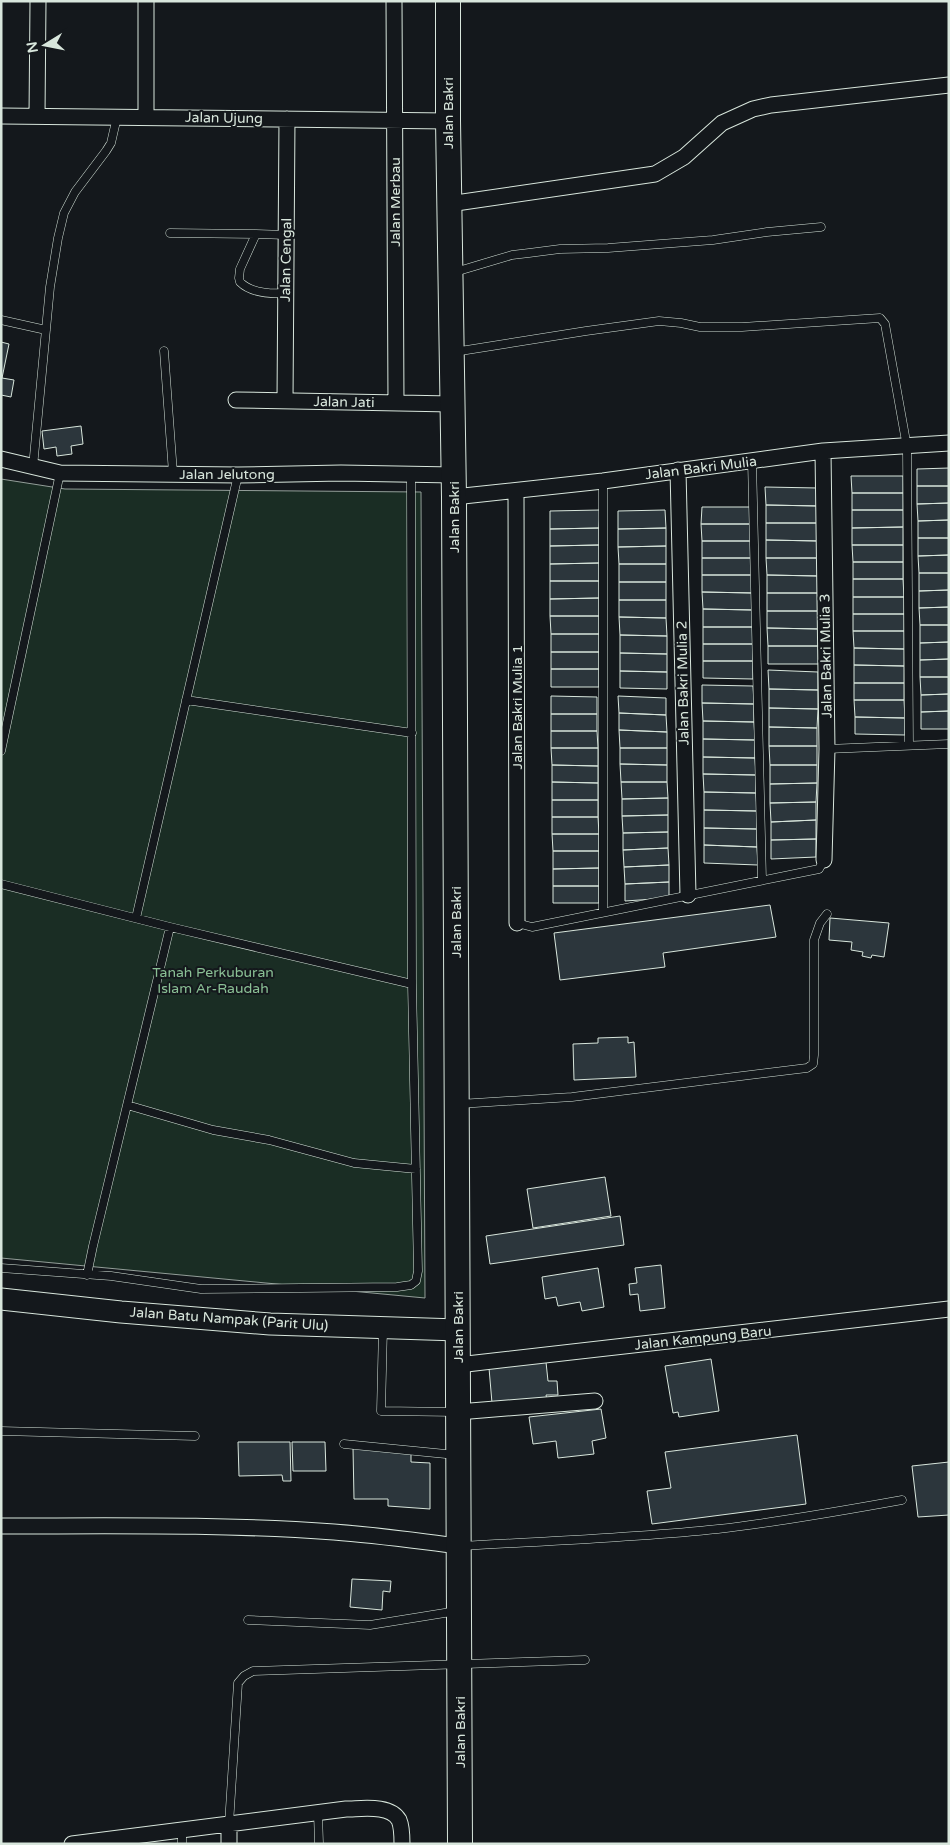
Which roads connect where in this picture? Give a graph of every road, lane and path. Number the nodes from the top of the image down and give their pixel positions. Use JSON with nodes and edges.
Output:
{"nodes":[{"id":1,"x":38,"y":1,"type":"edge"},
{"id":2,"x":146,"y":1,"type":"edge"},
{"id":3,"x":394,"y":1,"type":"edge"},
{"id":4,"x":448,"y":1,"type":"edge"},
{"id":5,"x":949,"y":85,"type":"edge"},
{"id":6,"x":1,"y":116,"type":"edge"},
{"id":7,"x":36,"y":116,"type":"junction"},
{"id":8,"x":117,"y":117,"type":"junction"},
{"id":9,"x":146,"y":117,"type":"junction"},
{"id":10,"x":287,"y":119,"type":"junction"},
{"id":11,"x":395,"y":121,"type":"junction"},
{"id":12,"x":448,"y":121,"type":"junction"},
{"id":13,"x":449,"y":204,"type":"junction"},
{"id":14,"x":821,"y":227,"type":"dead end"},
{"id":15,"x":170,"y":233,"type":"dead end"},
{"id":16,"x":256,"y":234,"type":"junction"},
{"id":17,"x":287,"y":235,"type":"junction"},
{"id":18,"x":450,"y":273,"type":"junction"},
{"id":19,"x":286,"y":293,"type":"junction"},
{"id":20,"x":1,"y":320,"type":"edge"},
{"id":21,"x":46,"y":330,"type":"junction"},
{"id":22,"x":164,"y":351,"type":"dead end"},
{"id":23,"x":452,"y":352,"type":"junction"},
{"id":24,"x":236,"y":400,"type":"dead end"},
{"id":25,"x":285,"y":401,"type":"junction"},
{"id":26,"x":396,"y":403,"type":"junction"},
{"id":27,"x":452,"y":404,"type":"junction"},
{"id":28,"x":949,"y":444,"type":"edge"},
{"id":29,"x":907,"y":447,"type":"junction"},
{"id":30,"x":823,"y":452,"type":"junction"},
{"id":31,"x":1,"y":459,"type":"edge"},
{"id":32,"x":752,"y":462,"type":"junction"},
{"id":33,"x":33,"y":467,"type":"junction"},
{"id":34,"x":678,"y":470,"type":"junction"},
{"id":35,"x":60,"y":473,"type":"junction"},
{"id":36,"x":173,"y":474,"type":"junction"},
{"id":37,"x":238,"y":475,"type":"junction"},
{"id":38,"x":411,"y":475,"type":"junction"},
{"id":39,"x":604,"y":481,"type":"junction"},
{"id":40,"x":454,"y":486,"type":"junction"},
{"id":41,"x":516,"y":491,"type":"junction"},
{"id":42,"x":186,"y":700,"type":"junction"},
{"id":43,"x":412,"y":733,"type":"junction"},
{"id":44,"x":949,"y":744,"type":"edge"},
{"id":45,"x":909,"y":745,"type":"junction"},
{"id":46,"x":827,"y":750,"type":"junction"},
{"id":47,"x":1,"y":751,"type":"edge"},
{"id":48,"x":824,"y":860,"type":"joint"},
{"id":49,"x":762,"y":880,"type":"junction"},
{"id":50,"x":1,"y":884,"type":"edge"},
{"id":51,"x":688,"y":895,"type":"junction"},
{"id":52,"x":603,"y":912,"type":"junction"},
{"id":53,"x":827,"y":914,"type":"dead end"},
{"id":54,"x":136,"y":918,"type":"junction"},
{"id":55,"x":518,"y":923,"type":"joint"},
{"id":56,"x":170,"y":927,"type":"junction"},
{"id":57,"x":412,"y":984,"type":"junction"},
{"id":58,"x":457,"y":1104,"type":"junction"},
{"id":59,"x":127,"y":1105,"type":"junction"},
{"id":60,"x":416,"y":1169,"type":"junction"},
{"id":61,"x":1,"y":1268,"type":"edge"},
{"id":62,"x":88,"y":1275,"type":"junction"},
{"id":63,"x":1,"y":1299,"type":"edge"},
{"id":64,"x":949,"y":1309,"type":"edge"},
{"id":65,"x":383,"y":1328,"type":"junction"},
{"id":66,"x":458,"y":1330,"type":"junction"},
{"id":67,"x":458,"y":1365,"type":"junction"},
{"id":68,"x":595,"y":1402,"type":"dead end"},
{"id":69,"x":458,"y":1412,"type":"junction"},
{"id":70,"x":1,"y":1431,"type":"edge"},
{"id":71,"x":195,"y":1436,"type":"dead end"},
{"id":72,"x":344,"y":1444,"type":"dead end"},
{"id":73,"x":458,"y":1455,"type":"junction"},
{"id":74,"x":902,"y":1500,"type":"dead end"},
{"id":75,"x":1,"y":1526,"type":"edge"},
{"id":76,"x":459,"y":1546,"type":"junction"},
{"id":77,"x":459,"y":1611,"type":"junction"},
{"id":78,"x":248,"y":1620,"type":"dead end"},
{"id":79,"x":586,"y":1660,"type":"dead end"},
{"id":80,"x":459,"y":1664,"type":"junction"},
{"id":81,"x":318,"y":1813,"type":"junction"},
{"id":82,"x":229,"y":1824,"type":"junction"},
{"id":83,"x":182,"y":1837,"type":"edge"},
{"id":84,"x":72,"y":1844,"type":"edge"},
{"id":85,"x":229,"y":1844,"type":"edge"},
{"id":86,"x":319,"y":1844,"type":"edge"},
{"id":87,"x":402,"y":1844,"type":"edge"},
{"id":88,"x":460,"y":1844,"type":"edge"}],
"edges":[{"from":1,"to":7,"type":"street"},
{"from":2,"to":9,"type":"street"},
{"from":3,"to":11,"type":"street","name":"Jalan Merbau"},
{"from":4,"to":12,"type":"main road","name":"Jalan Bakri"},
{"from":5,"to":13,"type":"street"},
{"from":6,"to":7,"type":"street","name":"Jalan Ujung"},
{"from":7,"to":8,"type":"street","name":"Jalan Ujung"},
{"from":8,"to":9,"type":"street","name":"Jalan Ujung"},
{"from":8,"to":21,"type":"lane"},
{"from":9,"to":10,"type":"street","name":"Jalan Ujung"},
{"from":10,"to":11,"type":"street","name":"Jalan Ujung"},
{"from":10,"to":17,"type":"street","name":"Jalan Cengal"},
{"from":11,"to":12,"type":"street","name":"Jalan Ujung"},
{"from":11,"to":26,"type":"street","name":"Jalan Merbau"},
{"from":12,"to":13,"type":"main road","name":"Jalan Bakri"},
{"from":13,"to":18,"type":"main road","name":"Jalan Bakri"},
{"from":14,"to":18,"type":"lane"},
{"from":15,"to":16,"type":"lane"},
{"from":16,"to":17,"type":"lane"},
{"from":16,"to":19,"type":"lane"},
{"from":17,"to":19,"type":"street","name":"Jalan Cengal"},
{"from":18,"to":23,"type":"main road","name":"Jalan Bakri"},
{"from":19,"to":25,"type":"street","name":"Jalan Cengal"},
{"from":20,"to":21,"type":"lane"},
{"from":21,"to":33,"type":"lane"},
{"from":22,"to":36,"type":"lane"},
{"from":23,"to":27,"type":"main road","name":"Jalan Bakri"},
{"from":23,"to":29,"type":"lane"},
{"from":24,"to":25,"type":"street","name":"Jalan Jati"},
{"from":25,"to":26,"type":"street","name":"Jalan Jati"},
{"from":26,"to":27,"type":"street","name":"Jalan Jati"},
{"from":27,"to":40,"type":"main road","name":"Jalan Bakri"},
{"from":28,"to":29,"type":"street","name":"Jalan Bakri Mulia"},
{"from":29,"to":30,"type":"street","name":"Jalan Bakri Mulia"},
{"from":29,"to":45,"type":"lane"},
{"from":30,"to":32,"type":"street","name":"Jalan Bakri Mulia"},
{"from":30,"to":46,"type":"street","name":"Jalan Bakri Mulia 3"},
{"from":31,"to":33,"type":"street","name":"Jalan Jelutong"},
{"from":32,"to":34,"type":"street","name":"Jalan Bakri Mulia"},
{"from":32,"to":49,"type":"lane"},
{"from":33,"to":35,"type":"street","name":"Jalan Jelutong"},
{"from":34,"to":39,"type":"street","name":"Jalan Bakri Mulia"},
{"from":34,"to":51,"type":"street","name":"Jalan Bakri Mulia 2"},
{"from":35,"to":36,"type":"street","name":"Jalan Jelutong"},
{"from":35,"to":47,"type":"lane"},
{"from":36,"to":37,"type":"street","name":"Jalan Jelutong"},
{"from":37,"to":38,"type":"street","name":"Jalan Jelutong"},
{"from":37,"to":42,"type":"lane"},
{"from":38,"to":40,"type":"street","name":"Jalan Jelutong"},
{"from":38,"to":43,"type":"lane"},
{"from":39,"to":41,"type":"street","name":"Jalan Bakri Mulia"},
{"from":39,"to":52,"type":"lane"},
{"from":40,"to":41,"type":"street","name":"Jalan Bakri Mulia"},
{"from":40,"to":58,"type":"main road","name":"Jalan Bakri"},
{"from":41,"to":55,"type":"street","name":"Jalan Bakri Mulia 1"},
{"from":42,"to":43,"type":"lane"},
{"from":42,"to":54,"type":"lane"},
{"from":43,"to":57,"type":"lane"},
{"from":44,"to":45,"type":"lane"},
{"from":45,"to":46,"type":"lane"},
{"from":46,"to":48,"type":"street","name":"Jalan Bakri Mulia 3"},
{"from":48,"to":49,"type":"lane"},
{"from":49,"to":51,"type":"lane"},
{"from":50,"to":54,"type":"lane"},
{"from":51,"to":52,"type":"lane"},
{"from":52,"to":55,"type":"lane"},
{"from":53,"to":58,"type":"lane"},
{"from":54,"to":56,"type":"lane"},
{"from":56,"to":57,"type":"lane"},
{"from":56,"to":59,"type":"lane"},
{"from":57,"to":60,"type":"lane"},
{"from":58,"to":66,"type":"main road","name":"Jalan Bakri"},
{"from":59,"to":60,"type":"lane"},
{"from":59,"to":62,"type":"lane"},
{"from":60,"to":62,"type":"lane"},
{"from":61,"to":62,"type":"lane"},
{"from":63,"to":65,"type":"street","name":"Jalan Batu Nampak (Parit Ulu)"},
{"from":64,"to":67,"type":"street","name":"Jalan Kampung Baru"},
{"from":65,"to":66,"type":"street","name":"Jalan Batu Nampak (Parit Ulu)"},
{"from":65,"to":69,"type":"lane"},
{"from":66,"to":67,"type":"main road","name":"Jalan Bakri"},
{"from":67,"to":69,"type":"main road","name":"Jalan Bakri"},
{"from":68,"to":69,"type":"street"},
{"from":69,"to":73,"type":"main road","name":"Jalan Bakri"},
{"from":70,"to":71,"type":"lane"},
{"from":72,"to":73,"type":"lane"},
{"from":73,"to":76,"type":"main road","name":"Jalan Bakri"},
{"from":74,"to":76,"type":"lane"},
{"from":75,"to":76,"type":"street"},
{"from":76,"to":77,"type":"main road","name":"Jalan Bakri"},
{"from":77,"to":78,"type":"lane"},
{"from":77,"to":80,"type":"main road","name":"Jalan Bakri"},
{"from":79,"to":80,"type":"lane"},
{"from":80,"to":82,"type":"lane"},
{"from":80,"to":88,"type":"main road","name":"Jalan Bakri"},
{"from":81,"to":82,"type":"street"},
{"from":81,"to":86,"type":"lane"},
{"from":81,"to":87,"type":"street"},
{"from":82,"to":83,"type":"street"},
{"from":82,"to":85,"type":"street"},
{"from":83,"to":84,"type":"street"}]}
